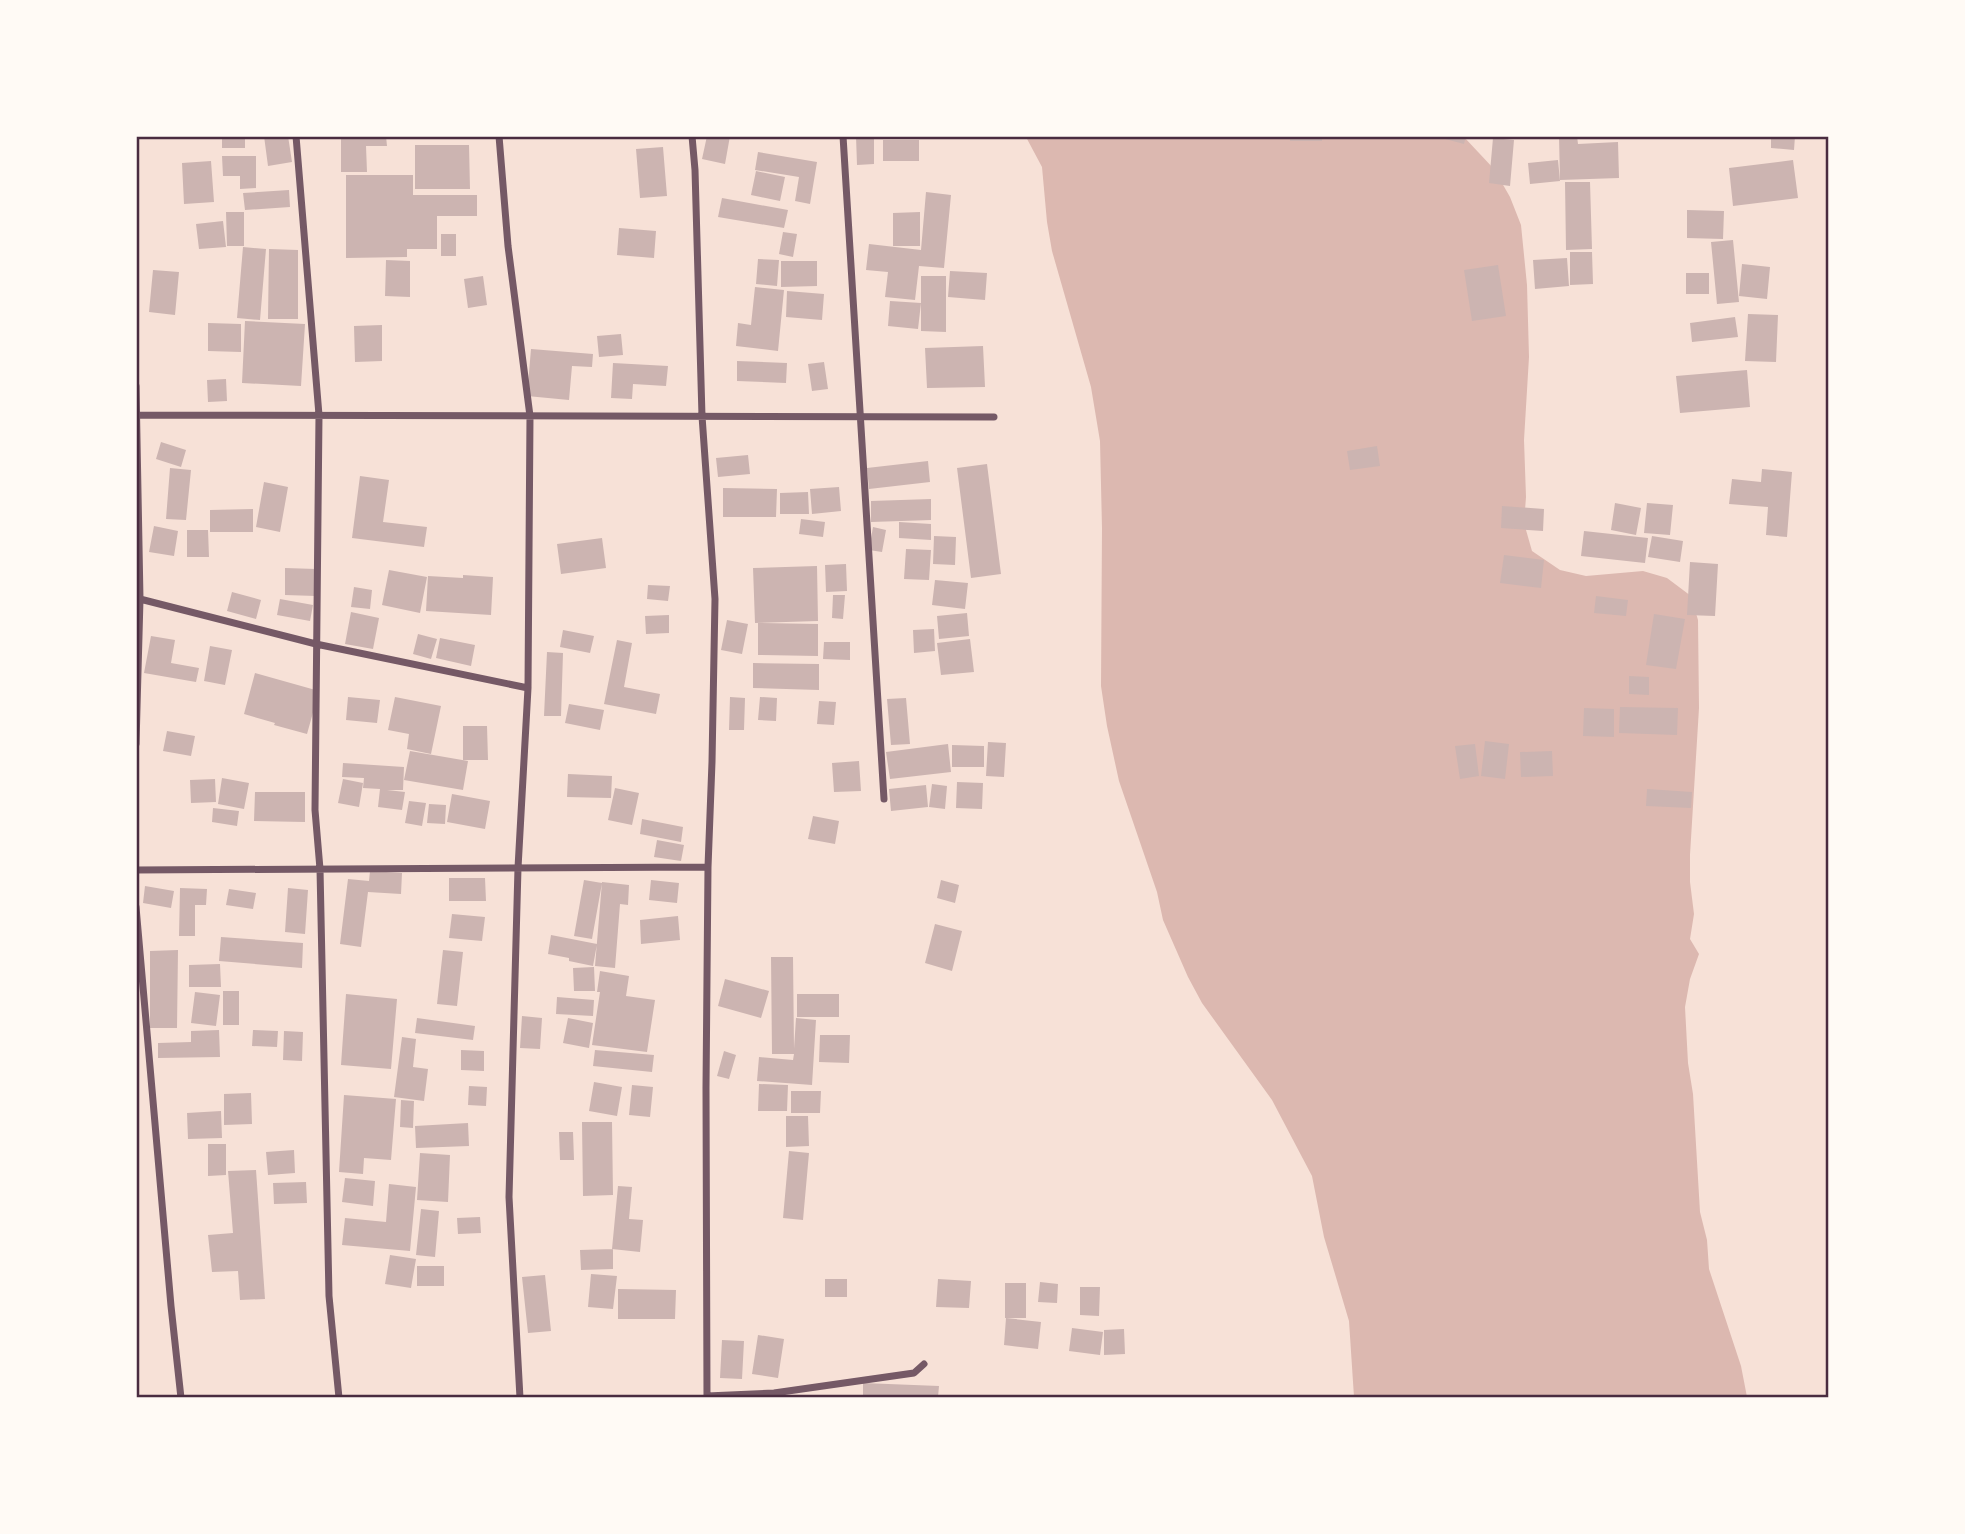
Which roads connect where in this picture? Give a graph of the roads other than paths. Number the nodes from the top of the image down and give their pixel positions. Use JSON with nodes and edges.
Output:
{"nodes":[{"id":1,"x":296,"y":136,"type":"edge"},
{"id":2,"x":499,"y":136,"type":"edge"},
{"id":3,"x":692,"y":136,"type":"edge"},
{"id":4,"x":843,"y":136,"type":"edge"},
{"id":5,"x":136,"y":386,"type":"edge"},
{"id":6,"x":137,"y":415,"type":"edge"},
{"id":7,"x":319,"y":415,"type":"junction"},
{"id":8,"x":530,"y":416,"type":"junction"},
{"id":9,"x":702,"y":416,"type":"junction"},
{"id":10,"x":861,"y":416,"type":"junction"},
{"id":11,"x":994,"y":417,"type":"dead end"},
{"id":12,"x":138,"y":598,"type":"edge"},
{"id":13,"x":316,"y":644,"type":"junction"},
{"id":14,"x":528,"y":688,"type":"junction"},
{"id":15,"x":136,"y":744,"type":"edge"},
{"id":16,"x":884,"y":799,"type":"dead end"},
{"id":17,"x":708,"y":867,"type":"junction"},
{"id":18,"x":519,"y":868,"type":"junction"},
{"id":19,"x":320,"y":869,"type":"junction"},
{"id":20,"x":136,"y":870,"type":"edge"},
{"id":21,"x":136,"y":907,"type":"edge"},
{"id":22,"x":924,"y":1364,"type":"dead end"},
{"id":23,"x":774,"y":1395,"type":"edge"},
{"id":24,"x":707,"y":1397,"type":"edge"},
{"id":25,"x":181,"y":1398,"type":"edge"},
{"id":26,"x":339,"y":1398,"type":"edge"},
{"id":27,"x":520,"y":1398,"type":"edge"}],
"edges":[{"from":1,"to":7,"type":"street"},
{"from":2,"to":8,"type":"street"},
{"from":3,"to":9,"type":"street"},
{"from":4,"to":10,"type":"street"},
{"from":5,"to":6,"type":"street"},
{"from":6,"to":7,"type":"street"},
{"from":6,"to":12,"type":"street"},
{"from":7,"to":8,"type":"street"},
{"from":7,"to":13,"type":"street"},
{"from":8,"to":9,"type":"street"},
{"from":8,"to":14,"type":"street"},
{"from":9,"to":10,"type":"street"},
{"from":9,"to":17,"type":"street"},
{"from":10,"to":11,"type":"street"},
{"from":10,"to":16,"type":"street"},
{"from":12,"to":13,"type":"street"},
{"from":12,"to":15,"type":"street"},
{"from":13,"to":14,"type":"street"},
{"from":13,"to":19,"type":"street"},
{"from":14,"to":18,"type":"street"},
{"from":17,"to":18,"type":"street"},
{"from":17,"to":24,"type":"street"},
{"from":18,"to":19,"type":"street"},
{"from":18,"to":27,"type":"street"},
{"from":19,"to":20,"type":"street"},
{"from":19,"to":26,"type":"street"},
{"from":21,"to":25,"type":"street"},
{"from":22,"to":23,"type":"street"},
{"from":23,"to":24,"type":"street"}]}
